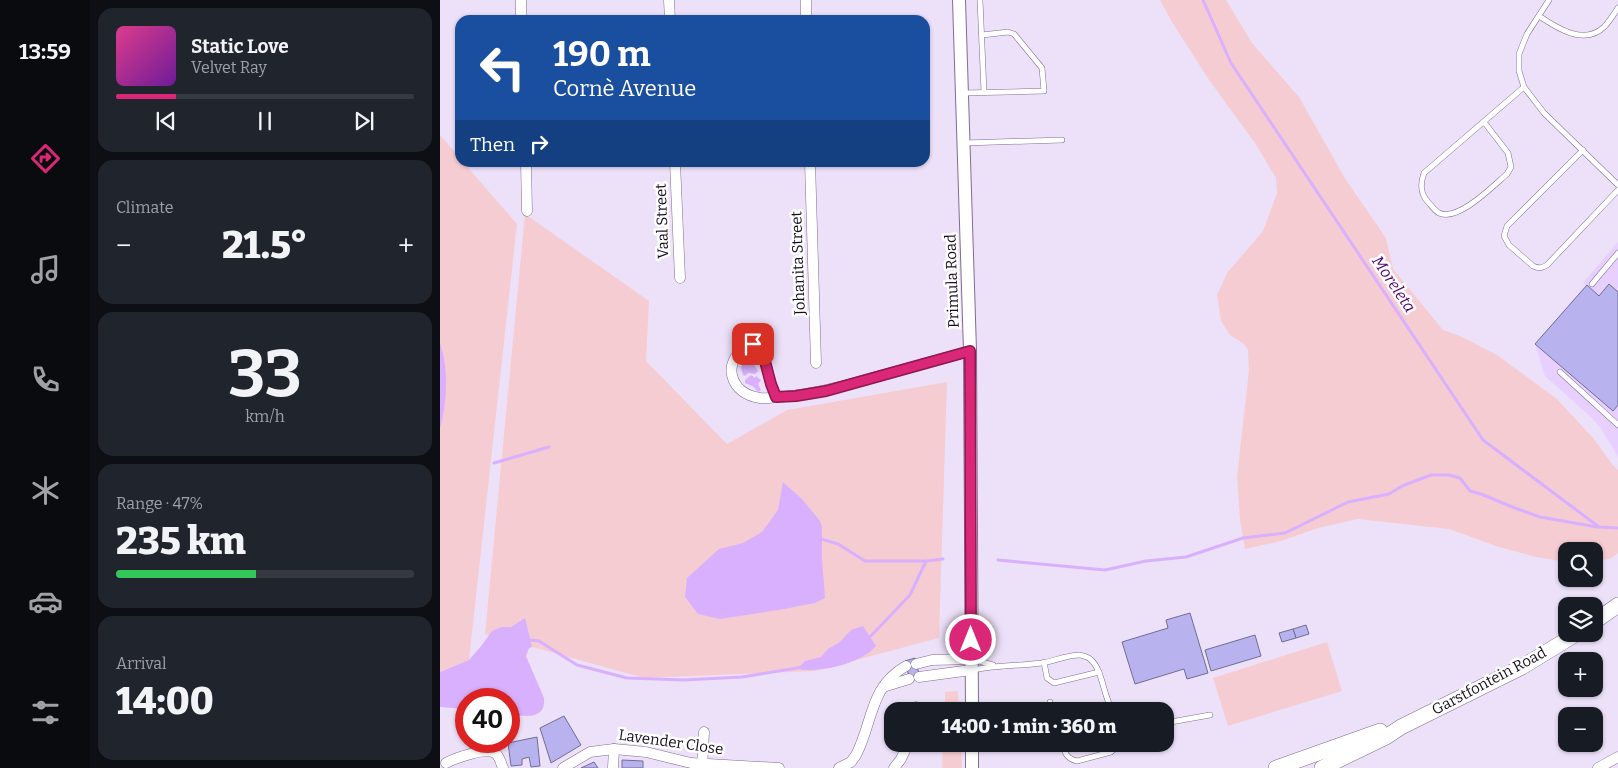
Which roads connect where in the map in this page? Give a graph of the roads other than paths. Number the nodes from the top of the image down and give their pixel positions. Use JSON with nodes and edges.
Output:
{"nodes":[{"id":1,"x":521,"y":0,"type":"edge"},
{"id":2,"x":669,"y":0,"type":"edge"},
{"id":3,"x":806,"y":0,"type":"edge"},
{"id":4,"x":959,"y":0,"type":"edge"},
{"id":5,"x":980,"y":0,"type":"edge"},
{"id":6,"x":1548,"y":0,"type":"edge"},
{"id":7,"x":1618,"y":8,"type":"edge"},
{"id":8,"x":522,"y":15,"type":"edge"},
{"id":9,"x":670,"y":15,"type":"edge"},
{"id":10,"x":806,"y":15,"type":"edge"},
{"id":11,"x":1539,"y":16,"type":"junction"},
{"id":12,"x":982,"y":35,"type":"junction"},
{"id":13,"x":1524,"y":87,"type":"junction"},
{"id":14,"x":984,"y":92,"type":"junction"},
{"id":15,"x":962,"y":93,"type":"junction"},
{"id":16,"x":1484,"y":122,"type":"junction"},
{"id":17,"x":1062,"y":140,"type":"dead end"},
{"id":18,"x":964,"y":143,"type":"junction"},
{"id":19,"x":1582,"y":150,"type":"junction"},
{"id":20,"x":526,"y":167,"type":"edge"},
{"id":21,"x":675,"y":167,"type":"edge"},
{"id":22,"x":810,"y":167,"type":"edge"},
{"id":23,"x":1618,"y":185,"type":"edge"},
{"id":24,"x":1618,"y":190,"type":"edge"},
{"id":25,"x":527,"y":210,"type":"dead end"},
{"id":26,"x":1618,"y":253,"type":"edge"},
{"id":27,"x":680,"y":278,"type":"dead end"},
{"id":28,"x":1592,"y":284,"type":"dead end"},
{"id":29,"x":970,"y":351,"type":"junction"},
{"id":30,"x":816,"y":363,"type":"dead end"},
{"id":31,"x":1560,"y":372,"type":"dead end"},
{"id":32,"x":776,"y":397,"type":"junction"},
{"id":33,"x":1618,"y":425,"type":"edge"},
{"id":34,"x":1618,"y":605,"type":"edge"},
{"id":35,"x":1603,"y":616,"type":"edge"},
{"id":36,"x":1563,"y":642,"type":"edge"},
{"id":37,"x":942,"y":660,"type":"junction"},
{"id":38,"x":1044,"y":662,"type":"junction"},
{"id":39,"x":971,"y":664,"type":"junction"},
{"id":40,"x":993,"y":666,"type":"junction"},
{"id":41,"x":1099,"y":672,"type":"junction"},
{"id":42,"x":942,"y":673,"type":"junction"},
{"id":43,"x":883,"y":687,"type":"junction"},
{"id":44,"x":972,"y":702,"type":"edge"},
{"id":45,"x":1109,"y":702,"type":"edge"},
{"id":46,"x":1210,"y":716,"type":"dead end"},
{"id":47,"x":1174,"y":722,"type":"edge"},
{"id":48,"x":1401,"y":726,"type":"junction"},
{"id":49,"x":704,"y":732,"type":"dead end"},
{"id":50,"x":614,"y":749,"type":"junction"},
{"id":51,"x":904,"y":752,"type":"edge"},
{"id":52,"x":972,"y":752,"type":"edge"},
{"id":53,"x":1065,"y":752,"type":"edge"},
{"id":54,"x":1111,"y":752,"type":"edge"},
{"id":55,"x":1618,"y":757,"type":"edge"},
{"id":56,"x":446,"y":762,"type":"dead end"},
{"id":57,"x":853,"y":765,"type":"edge"},
{"id":58,"x":702,"y":766,"type":"edge"},
{"id":59,"x":503,"y":768,"type":"edge"},
{"id":60,"x":563,"y":768,"type":"edge"},
{"id":61,"x":613,"y":768,"type":"edge"},
{"id":62,"x":780,"y":768,"type":"edge"},
{"id":63,"x":839,"y":768,"type":"edge"},
{"id":64,"x":894,"y":768,"type":"edge"},
{"id":65,"x":972,"y":768,"type":"edge"},
{"id":66,"x":1276,"y":768,"type":"edge"},
{"id":67,"x":1322,"y":768,"type":"edge"},
{"id":68,"x":1598,"y":768,"type":"edge"}],
"edges":[{"from":1,"to":8,"type":"street"},
{"from":2,"to":9,"type":"street"},
{"from":3,"to":10,"type":"street"},
{"from":4,"to":15,"type":"street","name":"Primula Road"},
{"from":5,"to":12,"type":"lane"},
{"from":6,"to":11,"type":"lane"},
{"from":7,"to":11,"type":"lane"},
{"from":11,"to":13,"type":"lane"},
{"from":12,"to":14,"type":"lane"},
{"from":12,"to":14,"type":"lane"},
{"from":13,"to":16,"type":"lane"},
{"from":13,"to":19,"type":"lane"},
{"from":14,"to":15,"type":"lane"},
{"from":15,"to":18,"type":"street","name":"Primula Road"},
{"from":16,"to":16,"type":"lane"},
{"from":17,"to":18,"type":"lane"},
{"from":18,"to":29,"type":"street","name":"Primula Road"},
{"from":19,"to":23,"type":"lane"},
{"from":19,"to":24,"type":"lane"},
{"from":20,"to":25,"type":"street"},
{"from":21,"to":27,"type":"street","name":"Vaal Street"},
{"from":22,"to":30,"type":"street","name":"Johanita Street"},
{"from":26,"to":28,"type":"lane"},
{"from":29,"to":32,"type":"street"},
{"from":29,"to":39,"type":"street","name":"Primula Road"},
{"from":31,"to":33,"type":"lane"},
{"from":32,"to":32,"type":"street"},
{"from":34,"to":35,"type":"main road"},
{"from":36,"to":48,"type":"main road","name":"Garstfontein Road"},
{"from":37,"to":39,"type":"street"},
{"from":37,"to":42,"type":"lane"},
{"from":37,"to":43,"type":"street"},
{"from":38,"to":40,"type":"lane"},
{"from":38,"to":41,"type":"lane"},
{"from":38,"to":41,"type":"lane"},
{"from":39,"to":40,"type":"lane"},
{"from":39,"to":40,"type":"lane"},
{"from":39,"to":42,"type":"street"},
{"from":39,"to":44,"type":"street","name":"Primula Road"},
{"from":41,"to":45,"type":"lane"},
{"from":42,"to":43,"type":"street"},
{"from":43,"to":57,"type":"street"},
{"from":46,"to":47,"type":"lane"},
{"from":48,"to":66,"type":"main road","name":"Garstfontein Road"},
{"from":48,"to":67,"type":"main road","name":"Garstfontein Road"},
{"from":49,"to":58,"type":"street"},
{"from":50,"to":58,"type":"street","name":"Lavender Close"},
{"from":50,"to":60,"type":"street","name":"Lavender Close"},
{"from":50,"to":61,"type":"street"},
{"from":51,"to":64,"type":"street"},
{"from":52,"to":65,"type":"street"},
{"from":53,"to":54,"type":"lane"},
{"from":55,"to":68,"type":"street"},
{"from":56,"to":59,"type":"street"},
{"from":57,"to":63,"type":"street"},
{"from":58,"to":62,"type":"street","name":"Lavender Close"}]}
